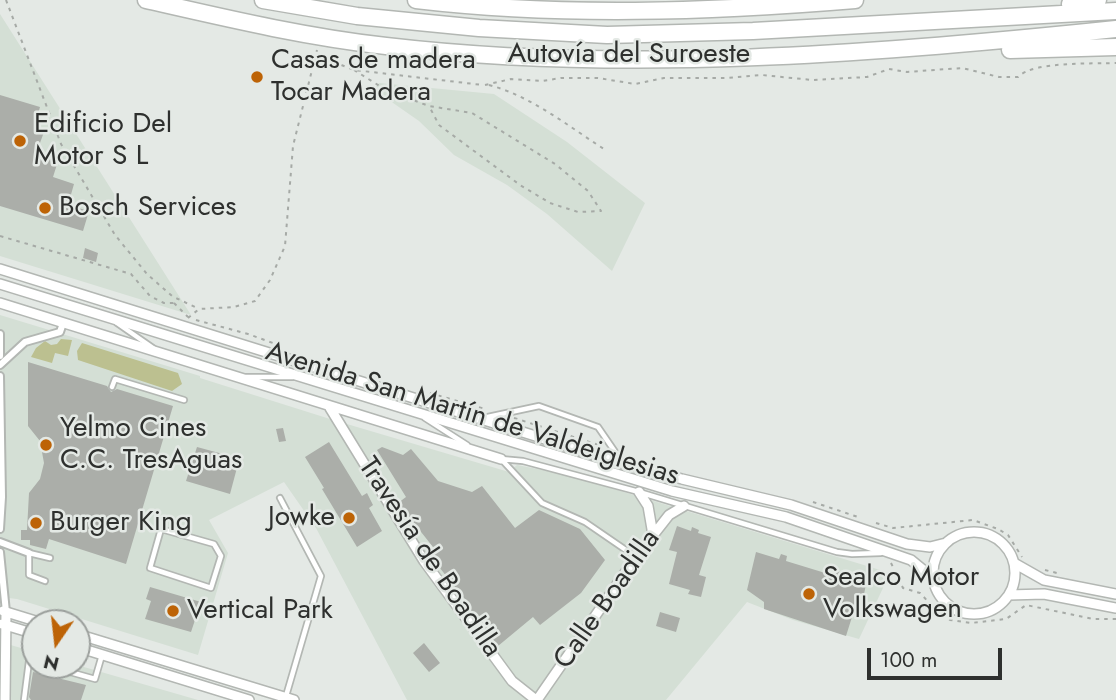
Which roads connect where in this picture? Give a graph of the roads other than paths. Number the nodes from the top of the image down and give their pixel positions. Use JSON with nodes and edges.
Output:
{"nodes":[{"id":1,"x":146,"y":0,"type":"edge"},
{"id":2,"x":263,"y":0,"type":"edge"},
{"id":3,"x":416,"y":0,"type":"edge"},
{"id":4,"x":855,"y":0,"type":"edge"},
{"id":5,"x":1098,"y":0,"type":"edge"},
{"id":6,"x":793,"y":2,"type":"edge"},
{"id":7,"x":660,"y":5,"type":"edge"},
{"id":8,"x":1116,"y":11,"type":"edge"},
{"id":9,"x":968,"y":20,"type":"junction"},
{"id":10,"x":1116,"y":29,"type":"edge"},
{"id":11,"x":959,"y":45,"type":"junction"},
{"id":12,"x":1116,"y":47,"type":"edge"},
{"id":13,"x":0,"y":269,"type":"edge"},
{"id":14,"x":0,"y":284,"type":"edge"},
{"id":15,"x":0,"y":303,"type":"edge"},
{"id":16,"x":111,"y":319,"type":"junction"},
{"id":17,"x":62,"y":323,"type":"junction"},
{"id":18,"x":0,"y":334,"type":"edge"},
{"id":19,"x":164,"y":355,"type":"junction"},
{"id":20,"x":0,"y":356,"type":"edge"},
{"id":21,"x":0,"y":365,"type":"edge"},
{"id":22,"x":0,"y":376,"type":"edge"},
{"id":23,"x":235,"y":376,"type":"junction"},
{"id":24,"x":305,"y":377,"type":"junction"},
{"id":25,"x":112,"y":387,"type":"dead end"},
{"id":26,"x":184,"y":400,"type":"dead end"},
{"id":27,"x":330,"y":408,"type":"junction"},
{"id":28,"x":418,"y":414,"type":"junction"},
{"id":29,"x":360,"y":417,"type":"junction"},
{"id":30,"x":480,"y":419,"type":"junction"},
{"id":31,"x":348,"y":436,"type":"junction"},
{"id":32,"x":478,"y":452,"type":"junction"},
{"id":33,"x":501,"y":459,"type":"junction"},
{"id":34,"x":622,"y":463,"type":"junction"},
{"id":35,"x":639,"y":492,"type":"junction"},
{"id":36,"x":280,"y":498,"type":"dead end"},
{"id":37,"x":684,"y":506,"type":"junction"},
{"id":38,"x":0,"y":529,"type":"edge"},
{"id":39,"x":161,"y":529,"type":"joint"},
{"id":40,"x":653,"y":535,"type":"junction"},
{"id":41,"x":0,"y":542,"type":"edge"},
{"id":42,"x":946,"y":542,"type":"junction"},
{"id":43,"x":0,"y":552,"type":"edge"},
{"id":44,"x":886,"y":552,"type":"junction"},
{"id":45,"x":29,"y":553,"type":"junction"},
{"id":46,"x":636,"y":557,"type":"junction"},
{"id":47,"x":50,"y":558,"type":"dead end"},
{"id":48,"x":1014,"y":563,"type":"junction"},
{"id":49,"x":933,"y":578,"type":"junction"},
{"id":50,"x":44,"y":581,"type":"dead end"},
{"id":51,"x":1116,"y":594,"type":"edge"},
{"id":52,"x":1009,"y":595,"type":"junction"},
{"id":53,"x":1116,"y":608,"type":"edge"},
{"id":54,"x":3,"y":611,"type":"edge"},
{"id":55,"x":21,"y":617,"type":"edge"},
{"id":56,"x":2,"y":625,"type":"edge"},
{"id":57,"x":21,"y":630,"type":"edge"},
{"id":58,"x":91,"y":638,"type":"edge"},
{"id":59,"x":91,"y":651,"type":"edge"},
{"id":60,"x":102,"y":654,"type":"junction"},
{"id":61,"x":91,"y":678,"type":"edge"},
{"id":62,"x":27,"y":679,"type":"edge"},
{"id":63,"x":290,"y":699,"type":"edge"},
{"id":64,"x":5,"y":700,"type":"edge"},
{"id":65,"x":24,"y":700,"type":"edge"},
{"id":66,"x":249,"y":700,"type":"edge"},
{"id":67,"x":537,"y":700,"type":"edge"}],
"edges":[{"from":1,"to":11,"type":"highway","name":"Autovía del Suroeste"},
{"from":2,"to":9,"type":"highway","name":"Autovía del Suroeste"},
{"from":3,"to":7,"type":"highway"},
{"from":4,"to":6,"type":"highway"},
{"from":5,"to":9,"type":"highway"},
{"from":6,"to":7,"type":"highway"},
{"from":8,"to":9,"type":"highway","name":"Autovía del Suroeste"},
{"from":10,"to":11,"type":"highway","name":"Autovía del Suroeste"},
{"from":11,"to":12,"type":"highway"},
{"from":13,"to":30,"type":"street","name":"Avenida San Martín de Valdeiglesias"},
{"from":14,"to":16,"type":"street","name":"Avenida San Martín de Valdeiglesias"},
{"from":15,"to":17,"type":"street"},
{"from":16,"to":19,"type":"lane"},
{"from":16,"to":24,"type":"street","name":"Avenida San Martín de Valdeiglesias"},
{"from":17,"to":19,"type":"street"},
{"from":17,"to":21,"type":"street"},
{"from":18,"to":20,"type":"street"},
{"from":19,"to":23,"type":"street"},
{"from":22,"to":38,"type":"street"},
{"from":23,"to":24,"type":"lane"},
{"from":23,"to":27,"type":"street"},
{"from":24,"to":28,"type":"street","name":"Avenida San Martín de Valdeiglesias"},
{"from":25,"to":26,"type":"lane"},
{"from":27,"to":29,"type":"street"},
{"from":27,"to":31,"type":"street","name":"Travesía de Boadilla"},
{"from":28,"to":32,"type":"lane"},
{"from":28,"to":44,"type":"street","name":"Avenida San Martín de Valdeiglesias"},
{"from":29,"to":31,"type":"street"},
{"from":29,"to":32,"type":"street"},
{"from":30,"to":34,"type":"street","name":"Avenida San Martín de Valdeiglesias"},
{"from":30,"to":34,"type":"lane"},
{"from":31,"to":67,"type":"street","name":"Travesía de Boadilla"},
{"from":32,"to":33,"type":"street"},
{"from":33,"to":35,"type":"lane"},
{"from":33,"to":46,"type":"lane"},
{"from":34,"to":42,"type":"street","name":"Avenida San Martín de Valdeiglesias"},
{"from":35,"to":37,"type":"lane"},
{"from":35,"to":40,"type":"street"},
{"from":36,"to":63,"type":"lane"},
{"from":37,"to":40,"type":"street","name":"Calle Boadilla"},
{"from":37,"to":44,"type":"lane"},
{"from":39,"to":39,"type":"lane"},
{"from":40,"to":46,"type":"street","name":"Calle Boadilla"},
{"from":41,"to":45,"type":"street"},
{"from":42,"to":48,"type":"street"},
{"from":42,"to":49,"type":"street"},
{"from":43,"to":54,"type":"street"},
{"from":44,"to":49,"type":"street","name":"Avenida San Martín de Valdeiglesias"},
{"from":45,"to":47,"type":"lane"},
{"from":45,"to":50,"type":"lane"},
{"from":46,"to":67,"type":"street","name":"Calle Boadilla"},
{"from":48,"to":51,"type":"street"},
{"from":48,"to":52,"type":"street"},
{"from":49,"to":52,"type":"street"},
{"from":52,"to":53,"type":"street"},
{"from":54,"to":55,"type":"street"},
{"from":54,"to":56,"type":"street"},
{"from":56,"to":57,"type":"street"},
{"from":56,"to":64,"type":"street"},
{"from":58,"to":63,"type":"street"},
{"from":59,"to":60,"type":"street"},
{"from":60,"to":61,"type":"lane"},
{"from":60,"to":66,"type":"street"},
{"from":62,"to":65,"type":"lane"}]}
